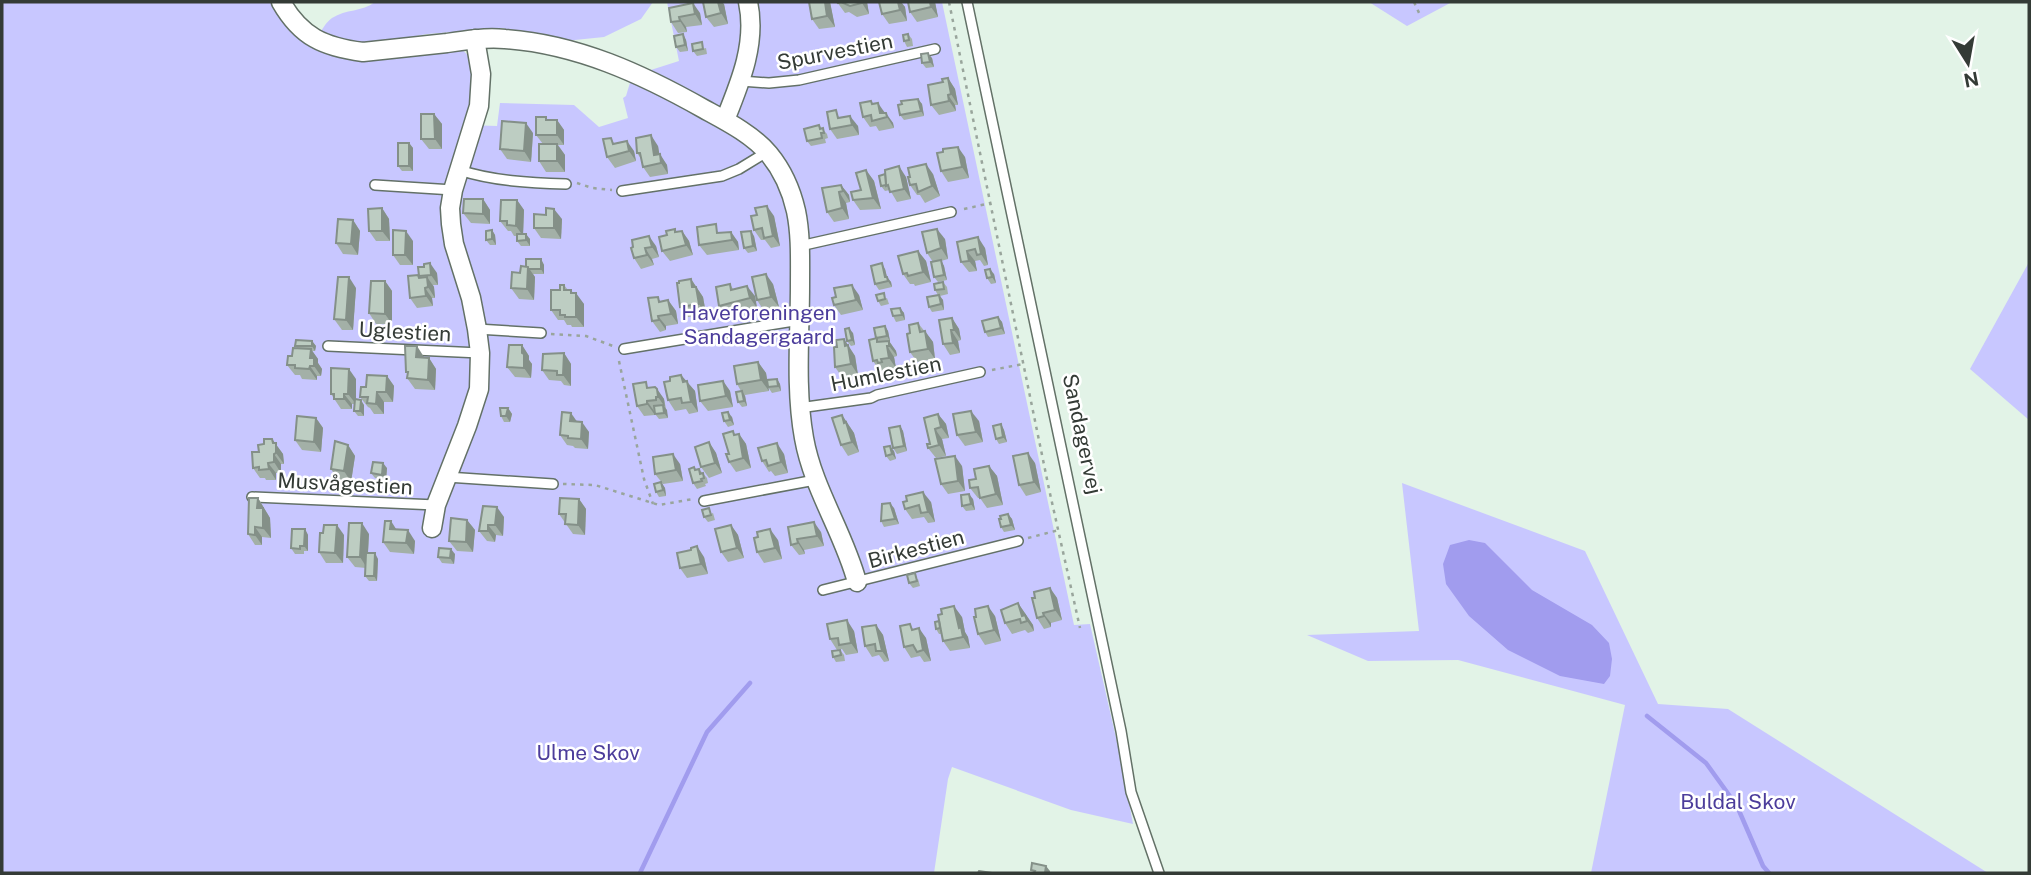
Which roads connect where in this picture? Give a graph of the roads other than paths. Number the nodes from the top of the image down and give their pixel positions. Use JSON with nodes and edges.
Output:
{"nodes":[{"id":1,"x":281,"y":2,"type":"edge"},
{"id":2,"x":748,"y":2,"type":"edge"},
{"id":3,"x":967,"y":2,"type":"edge"},
{"id":4,"x":475,"y":40,"type":"junction"},
{"id":5,"x":935,"y":49,"type":"dead end"},
{"id":6,"x":741,"y":81,"type":"junction"},
{"id":7,"x":725,"y":120,"type":"junction"},
{"id":8,"x":767,"y":152,"type":"junction"},
{"id":9,"x":459,"y":170,"type":"junction"},
{"id":10,"x":566,"y":184,"type":"road end"},
{"id":11,"x":374,"y":185,"type":"dead end"},
{"id":12,"x":453,"y":190,"type":"junction"},
{"id":13,"x":622,"y":191,"type":"road end"},
{"id":14,"x":951,"y":212,"type":"road end"},
{"id":15,"x":800,"y":246,"type":"junction"},
{"id":16,"x":800,"y":320,"type":"junction"},
{"id":17,"x":477,"y":329,"type":"junction"},
{"id":18,"x":541,"y":333,"type":"road end"},
{"id":19,"x":328,"y":346,"type":"dead end"},
{"id":20,"x":620,"y":348,"type":"road end"},
{"id":21,"x":480,"y":353,"type":"junction"},
{"id":22,"x":980,"y":372,"type":"road end"},
{"id":23,"x":799,"y":408,"type":"junction"},
{"id":24,"x":447,"y":477,"type":"junction"},
{"id":25,"x":816,"y":480,"type":"junction"},
{"id":26,"x":553,"y":484,"type":"road end"},
{"id":27,"x":252,"y":497,"type":"edge"},
{"id":28,"x":704,"y":501,"type":"road end"},
{"id":29,"x":436,"y":505,"type":"junction"},
{"id":30,"x":432,"y":528,"type":"dead end"},
{"id":31,"x":1018,"y":541,"type":"road end"},
{"id":32,"x":857,"y":582,"type":"junction"},
{"id":33,"x":823,"y":590,"type":"dead end"},
{"id":34,"x":1159,"y":873,"type":"edge"}],
"edges":[{"from":1,"to":4,"type":"street"},
{"from":2,"to":6,"type":"street"},
{"from":3,"to":34,"type":"lane","name":"Sandagervej"},
{"from":4,"to":7,"type":"street"},
{"from":4,"to":9,"type":"street"},
{"from":5,"to":6,"type":"lane","name":"Spurvestien"},
{"from":6,"to":7,"type":"street"},
{"from":7,"to":8,"type":"street"},
{"from":8,"to":13,"type":"lane"},
{"from":8,"to":15,"type":"street"},
{"from":9,"to":10,"type":"lane"},
{"from":9,"to":12,"type":"street"},
{"from":11,"to":12,"type":"lane"},
{"from":12,"to":17,"type":"street"},
{"from":14,"to":15,"type":"lane"},
{"from":15,"to":16,"type":"street"},
{"from":16,"to":20,"type":"lane"},
{"from":16,"to":23,"type":"street"},
{"from":17,"to":18,"type":"lane"},
{"from":17,"to":21,"type":"street"},
{"from":19,"to":21,"type":"lane","name":"Uglestien"},
{"from":21,"to":24,"type":"street"},
{"from":22,"to":23,"type":"lane","name":"Humlestien"},
{"from":23,"to":25,"type":"street"},
{"from":24,"to":26,"type":"lane"},
{"from":24,"to":29,"type":"street"},
{"from":25,"to":28,"type":"lane"},
{"from":25,"to":32,"type":"street"},
{"from":27,"to":29,"type":"lane","name":"Musvågestien"},
{"from":29,"to":30,"type":"street"},
{"from":31,"to":32,"type":"lane","name":"Birkestien"},
{"from":32,"to":33,"type":"lane","name":"Birkestien"}]}
